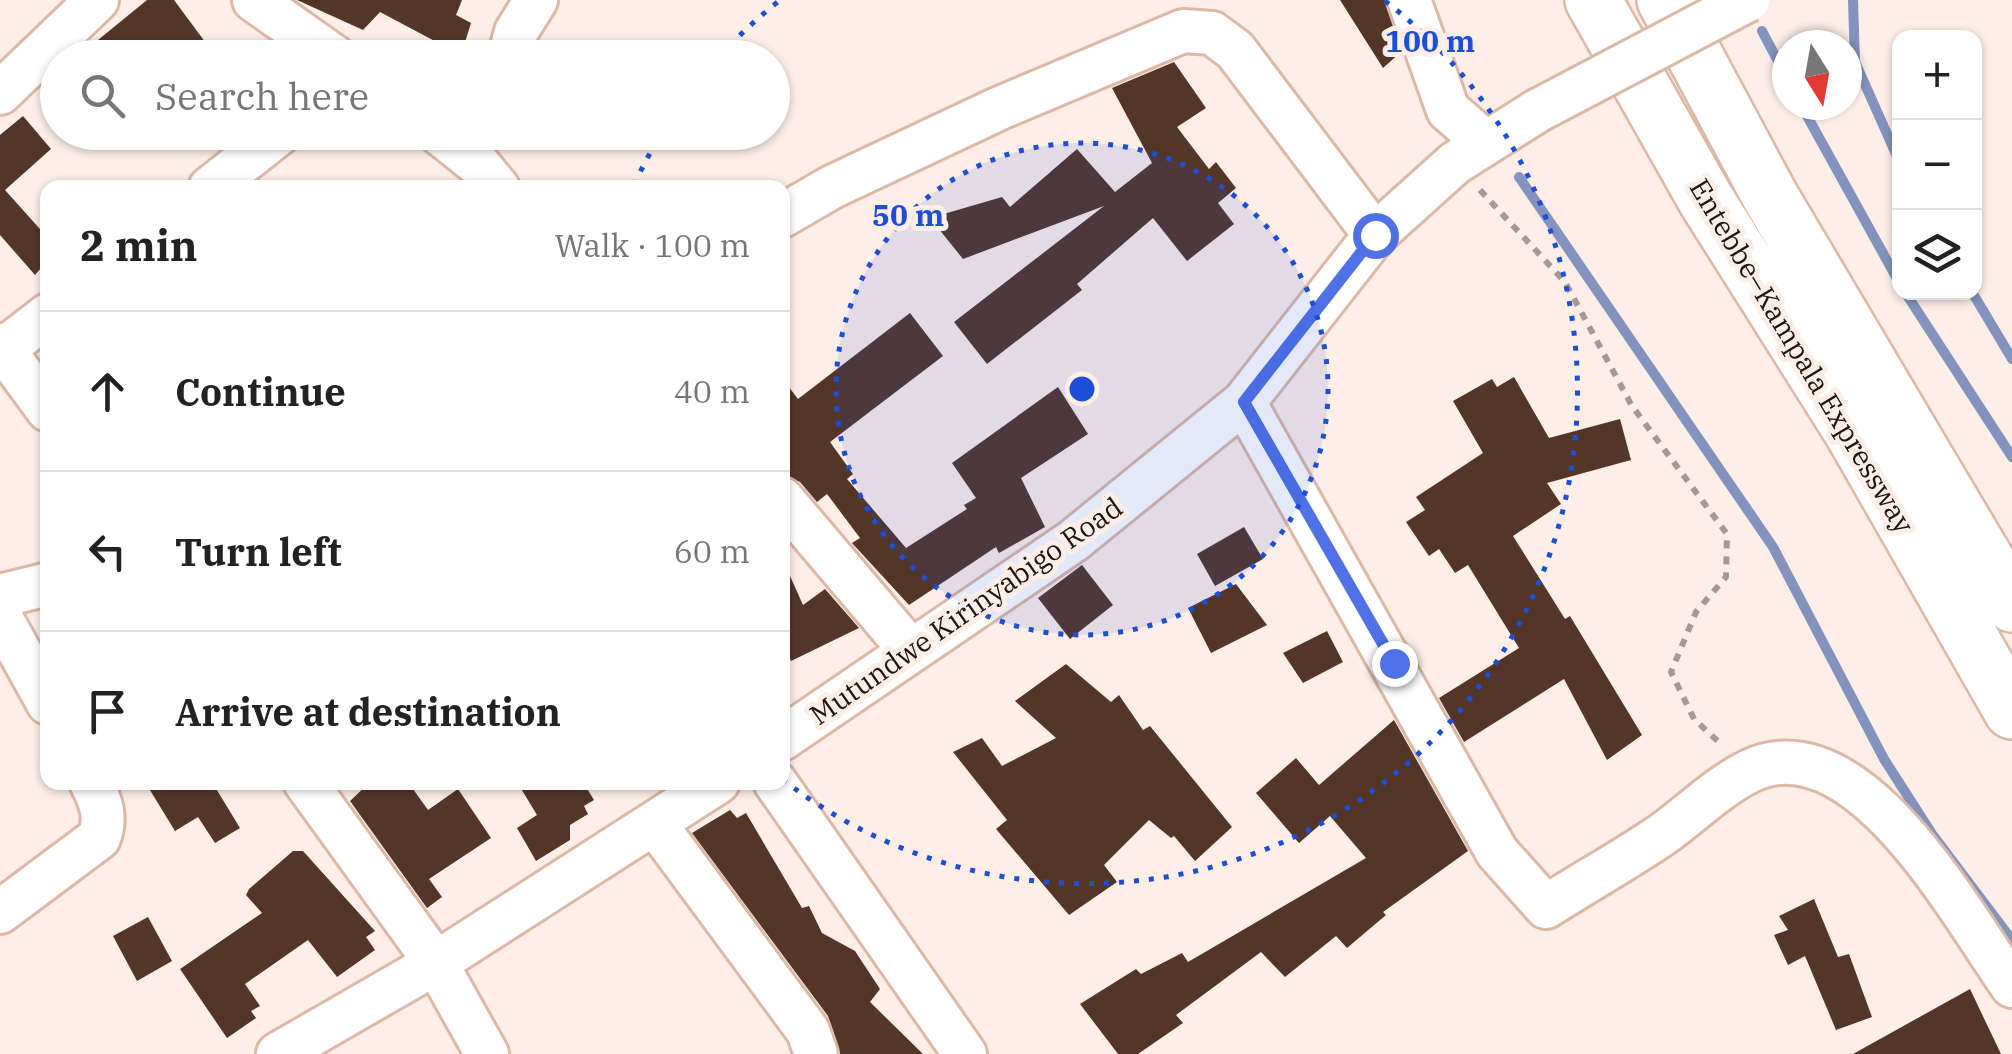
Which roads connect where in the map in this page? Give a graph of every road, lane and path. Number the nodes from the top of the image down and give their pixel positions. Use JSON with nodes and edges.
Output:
{"nodes":[{"id":1,"x":97,"y":0,"type":"edge"},
{"id":2,"x":254,"y":0,"type":"edge"},
{"id":3,"x":536,"y":0,"type":"edge"},
{"id":4,"x":1409,"y":0,"type":"edge"},
{"id":5,"x":1593,"y":0,"type":"edge"},
{"id":6,"x":1665,"y":0,"type":"edge"},
{"id":7,"x":1748,"y":0,"type":"edge"},
{"id":8,"x":55,"y":40,"type":"edge"},
{"id":9,"x":311,"y":40,"type":"edge"},
{"id":10,"x":514,"y":40,"type":"edge"},
{"id":11,"x":40,"y":55,"type":"edge"},
{"id":12,"x":0,"y":93,"type":"edge"},
{"id":13,"x":258,"y":150,"type":"edge"},
{"id":14,"x":1470,"y":152,"type":"junction"},
{"id":15,"x":220,"y":180,"type":"edge"},
{"id":16,"x":790,"y":211,"type":"edge"},
{"id":17,"x":1375,"y":235,"type":"junction"},
{"id":18,"x":40,"y":320,"type":"edge"},
{"id":19,"x":2,"y":347,"type":"edge"},
{"id":20,"x":40,"y":399,"type":"edge"},
{"id":21,"x":1244,"y":402,"type":"junction"},
{"id":22,"x":790,"y":507,"type":"edge"},
{"id":23,"x":40,"y":586,"type":"edge"},
{"id":24,"x":0,"y":596,"type":"edge"},
{"id":25,"x":2012,"y":604,"type":"edge"},
{"id":26,"x":0,"y":616,"type":"edge"},
{"id":27,"x":911,"y":651,"type":"junction"},
{"id":28,"x":40,"y":688,"type":"edge"},
{"id":29,"x":2012,"y":712,"type":"edge"},
{"id":30,"x":790,"y":734,"type":"edge"},
{"id":31,"x":1750,"y":771,"type":"junction"},
{"id":32,"x":95,"y":790,"type":"edge"},
{"id":33,"x":310,"y":790,"type":"edge"},
{"id":34,"x":706,"y":790,"type":"edge"},
{"id":35,"x":780,"y":790,"type":"edge"},
{"id":36,"x":655,"y":824,"type":"junction"},
{"id":37,"x":0,"y":912,"type":"edge"},
{"id":38,"x":436,"y":963,"type":"junction"},
{"id":39,"x":2012,"y":986,"type":"edge"},
{"id":40,"x":278,"y":1054,"type":"edge"},
{"id":41,"x":487,"y":1054,"type":"edge"},
{"id":42,"x":816,"y":1054,"type":"edge"},
{"id":43,"x":965,"y":1054,"type":"edge"}],
"edges":[{"from":1,"to":8,"type":"street"},
{"from":2,"to":9,"type":"street"},
{"from":3,"to":10,"type":"street"},
{"from":4,"to":14,"type":"street"},
{"from":5,"to":29,"type":"highway","name":"Entebbe–Kampala Expressway"},
{"from":6,"to":25,"type":"highway","name":"Entebbe–Kampala Expressway"},
{"from":7,"to":14,"type":"street","name":"Mutundwe Kirinyabigo Road","bridge":true},
{"from":11,"to":12,"type":"street"},
{"from":13,"to":15,"type":"street"},
{"from":14,"to":17,"type":"street","name":"Mutundwe Kirinyabigo Road"},
{"from":14,"to":31,"type":"path"},
{"from":16,"to":17,"type":"street"},
{"from":17,"to":21,"type":"street","name":"Mutundwe Kirinyabigo Road"},
{"from":18,"to":19,"type":"street"},
{"from":19,"to":20,"type":"street"},
{"from":21,"to":27,"type":"street","name":"Mutundwe Kirinyabigo Road"},
{"from":21,"to":31,"type":"street"},
{"from":22,"to":27,"type":"street"},
{"from":23,"to":24,"type":"street"},
{"from":26,"to":28,"type":"street"},
{"from":27,"to":30,"type":"street","name":"Mutundwe Kirinyabigo Road"},
{"from":31,"to":39,"type":"street"},
{"from":32,"to":37,"type":"street"},
{"from":33,"to":38,"type":"street"},
{"from":34,"to":36,"type":"street"},
{"from":35,"to":43,"type":"street"},
{"from":36,"to":38,"type":"street"},
{"from":36,"to":42,"type":"street"},
{"from":38,"to":40,"type":"street"},
{"from":38,"to":41,"type":"street"}]}
